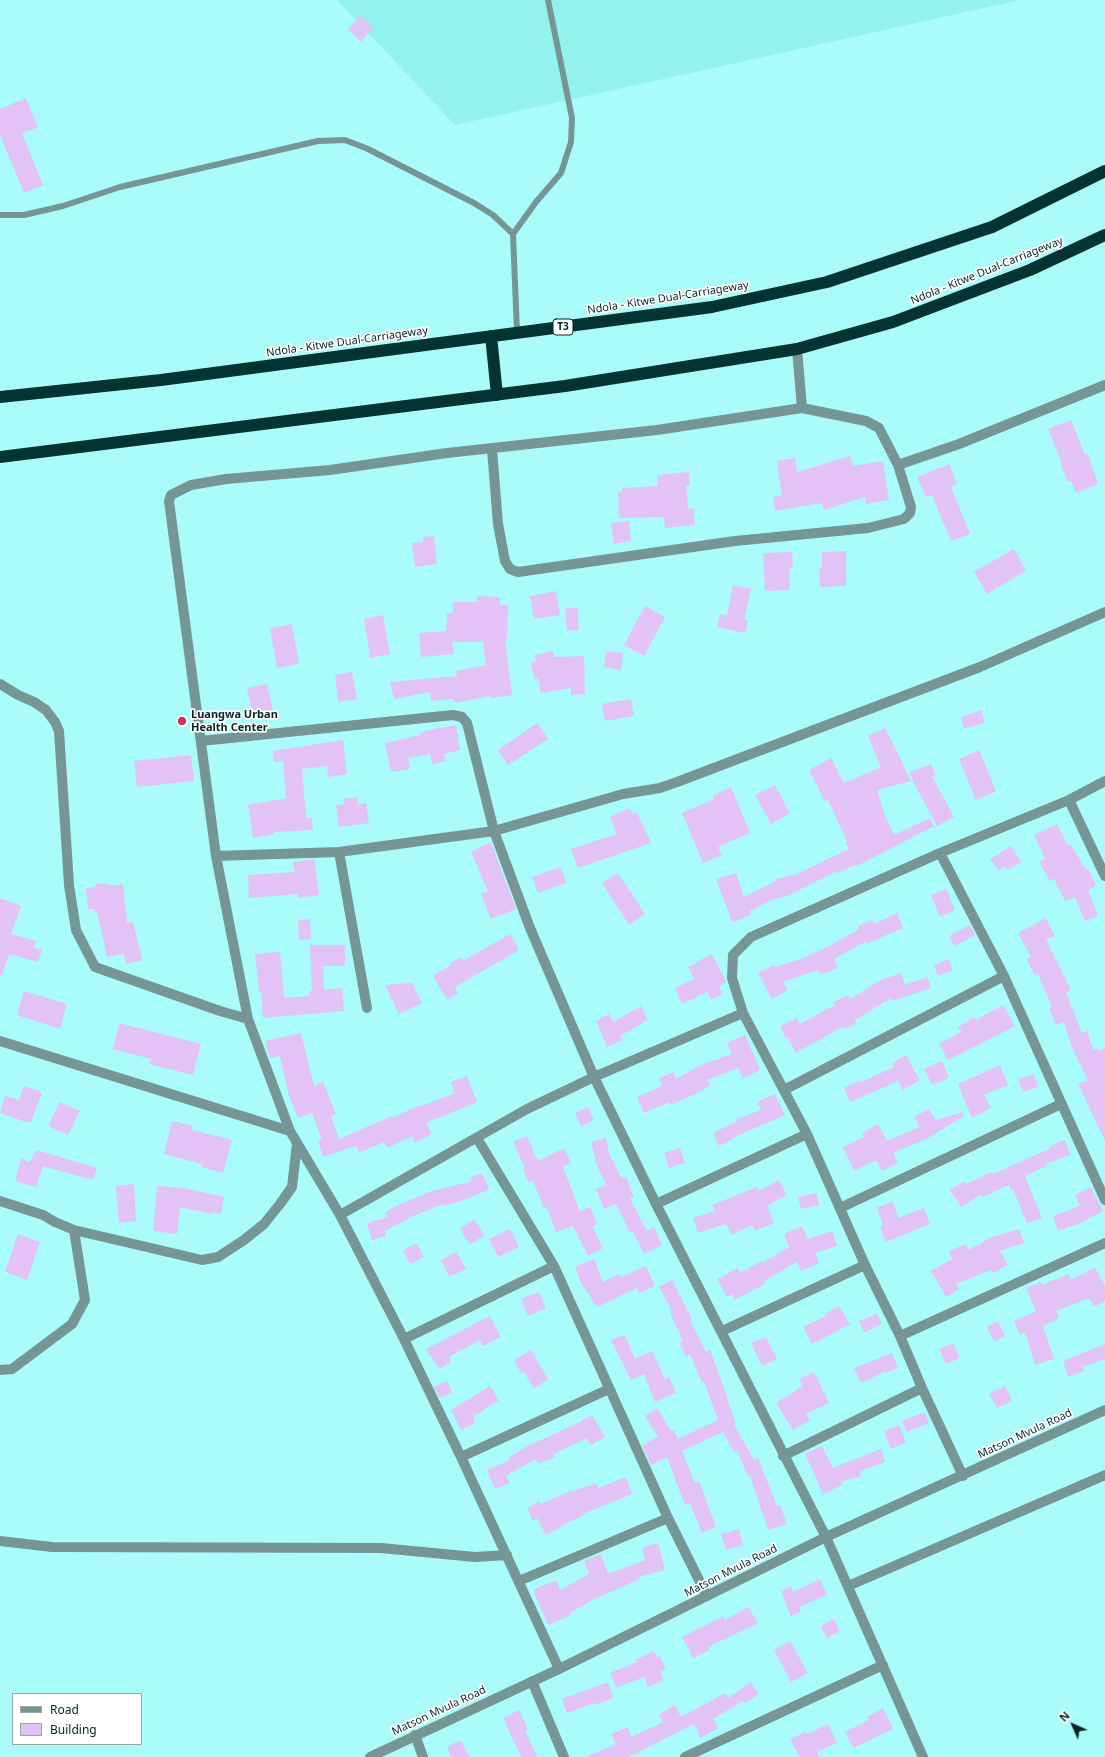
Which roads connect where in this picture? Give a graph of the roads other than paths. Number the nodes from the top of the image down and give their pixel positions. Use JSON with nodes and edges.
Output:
{"nodes":[{"id":1,"x":548,"y":0,"type":"edge"},
{"id":2,"x":1105,"y":171,"type":"edge"},
{"id":3,"x":0,"y":215,"type":"edge"},
{"id":4,"x":513,"y":234,"type":"junction"},
{"id":5,"x":1105,"y":235,"type":"edge"},
{"id":6,"x":517,"y":332,"type":"junction"},
{"id":7,"x":491,"y":336,"type":"junction"},
{"id":8,"x":796,"y":349,"type":"junction"},
{"id":9,"x":1105,"y":385,"type":"edge"},
{"id":10,"x":497,"y":395,"type":"junction"},
{"id":11,"x":0,"y":397,"type":"edge"},
{"id":12,"x":802,"y":408,"type":"junction"},
{"id":13,"x":492,"y":449,"type":"junction"},
{"id":14,"x":0,"y":457,"type":"edge"},
{"id":15,"x":898,"y":464,"type":"junction"},
{"id":16,"x":1105,"y":612,"type":"edge"},
{"id":17,"x":0,"y":684,"type":"edge"},
{"id":18,"x":201,"y":741,"type":"junction"},
{"id":19,"x":1105,"y":782,"type":"edge"},
{"id":20,"x":1069,"y":800,"type":"junction"},
{"id":21,"x":494,"y":831,"type":"junction"},
{"id":22,"x":339,"y":852,"type":"junction"},
{"id":23,"x":940,"y":853,"type":"junction"},
{"id":24,"x":216,"y":856,"type":"junction"},
{"id":25,"x":1105,"y":876,"type":"edge"},
{"id":26,"x":1004,"y":976,"type":"junction"},
{"id":27,"x":367,"y":1008,"type":"dead end"},
{"id":28,"x":743,"y":1013,"type":"junction"},
{"id":29,"x":248,"y":1019,"type":"junction"},
{"id":30,"x":0,"y":1041,"type":"edge"},
{"id":31,"x":594,"y":1077,"type":"junction"},
{"id":32,"x":784,"y":1090,"type":"junction"},
{"id":33,"x":1061,"y":1104,"type":"junction"},
{"id":34,"x":290,"y":1131,"type":"junction"},
{"id":35,"x":807,"y":1134,"type":"junction"},
{"id":36,"x":477,"y":1138,"type":"junction"},
{"id":37,"x":297,"y":1144,"type":"junction"},
{"id":38,"x":1105,"y":1200,"type":"edge"},
{"id":39,"x":0,"y":1201,"type":"edge"},
{"id":40,"x":656,"y":1204,"type":"junction"},
{"id":41,"x":840,"y":1208,"type":"junction"},
{"id":42,"x":340,"y":1215,"type":"junction"},
{"id":43,"x":74,"y":1230,"type":"junction"},
{"id":44,"x":1105,"y":1244,"type":"edge"},
{"id":45,"x":865,"y":1265,"type":"junction"},
{"id":46,"x":554,"y":1266,"type":"junction"},
{"id":47,"x":722,"y":1331,"type":"junction"},
{"id":48,"x":900,"y":1336,"type":"junction"},
{"id":49,"x":404,"y":1339,"type":"junction"},
{"id":50,"x":0,"y":1370,"type":"edge"},
{"id":51,"x":922,"y":1388,"type":"junction"},
{"id":52,"x":609,"y":1389,"type":"junction"},
{"id":53,"x":1105,"y":1410,"type":"edge"},
{"id":54,"x":783,"y":1456,"type":"junction"},
{"id":55,"x":461,"y":1457,"type":"junction"},
{"id":56,"x":1105,"y":1475,"type":"edge"},
{"id":57,"x":963,"y":1476,"type":"junction"},
{"id":58,"x":668,"y":1518,"type":"junction"},
{"id":59,"x":826,"y":1537,"type":"junction"},
{"id":60,"x":0,"y":1541,"type":"edge"},
{"id":61,"x":507,"y":1555,"type":"junction"},
{"id":62,"x":519,"y":1581,"type":"junction"},
{"id":63,"x":848,"y":1586,"type":"junction"},
{"id":64,"x":707,"y":1596,"type":"junction"},
{"id":65,"x":883,"y":1665,"type":"junction"},
{"id":66,"x":559,"y":1669,"type":"junction"},
{"id":67,"x":532,"y":1681,"type":"junction"},
{"id":68,"x":415,"y":1735,"type":"junction"},
{"id":69,"x":370,"y":1757,"type":"edge"},
{"id":70,"x":423,"y":1757,"type":"edge"},
{"id":71,"x":564,"y":1757,"type":"edge"},
{"id":72,"x":685,"y":1757,"type":"edge"},
{"id":73,"x":923,"y":1757,"type":"edge"}],
"edges":[{"from":1,"to":4,"type":"lane"},
{"from":2,"to":6,"type":"highway","name":"Ndola - Kitwe Dual-Carriageway","number":"T3"},
{"from":3,"to":4,"type":"lane"},
{"from":4,"to":6,"type":"lane"},
{"from":5,"to":8,"type":"highway","name":"Ndola - Kitwe Dual-Carriageway"},
{"from":6,"to":7,"type":"highway","name":"Ndola - Kitwe Dual-Carriageway","number":"T3"},
{"from":7,"to":10,"type":"highway"},
{"from":7,"to":11,"type":"highway","name":"Ndola - Kitwe Dual-Carriageway","number":"T3"},
{"from":8,"to":10,"type":"highway","name":"Ndola - Kitwe Dual-Carriageway"},
{"from":8,"to":12,"type":"street"},
{"from":9,"to":15,"type":"street"},
{"from":10,"to":14,"type":"highway","name":"Ndola - Kitwe Dual-Carriageway"},
{"from":12,"to":13,"type":"street"},
{"from":12,"to":15,"type":"street"},
{"from":13,"to":15,"type":"street"},
{"from":13,"to":18,"type":"street"},
{"from":16,"to":21,"type":"street"},
{"from":17,"to":29,"type":"street"},
{"from":18,"to":21,"type":"street"},
{"from":18,"to":24,"type":"street"},
{"from":19,"to":20,"type":"street"},
{"from":20,"to":23,"type":"street"},
{"from":20,"to":25,"type":"street"},
{"from":21,"to":22,"type":"street"},
{"from":21,"to":31,"type":"street"},
{"from":22,"to":24,"type":"street"},
{"from":22,"to":27,"type":"street"},
{"from":23,"to":26,"type":"street"},
{"from":23,"to":28,"type":"street"},
{"from":24,"to":29,"type":"street"},
{"from":26,"to":32,"type":"street"},
{"from":26,"to":33,"type":"street"},
{"from":28,"to":31,"type":"street"},
{"from":28,"to":32,"type":"street"},
{"from":29,"to":34,"type":"street"},
{"from":30,"to":34,"type":"street"},
{"from":31,"to":36,"type":"street"},
{"from":31,"to":40,"type":"street"},
{"from":32,"to":35,"type":"street"},
{"from":33,"to":38,"type":"street"},
{"from":33,"to":41,"type":"street"},
{"from":34,"to":37,"type":"street"},
{"from":35,"to":40,"type":"street"},
{"from":35,"to":41,"type":"street"},
{"from":36,"to":42,"type":"street"},
{"from":36,"to":46,"type":"street"},
{"from":37,"to":42,"type":"street"},
{"from":37,"to":43,"type":"street"},
{"from":39,"to":43,"type":"street"},
{"from":40,"to":47,"type":"street"},
{"from":41,"to":45,"type":"street"},
{"from":42,"to":49,"type":"street"},
{"from":43,"to":50,"type":"street"},
{"from":44,"to":48,"type":"street"},
{"from":45,"to":47,"type":"street"},
{"from":45,"to":48,"type":"street"},
{"from":46,"to":49,"type":"street"},
{"from":46,"to":52,"type":"street"},
{"from":47,"to":54,"type":"street"},
{"from":48,"to":51,"type":"street"},
{"from":49,"to":55,"type":"street"},
{"from":51,"to":54,"type":"street"},
{"from":51,"to":57,"type":"street"},
{"from":52,"to":55,"type":"street"},
{"from":52,"to":58,"type":"street"},
{"from":53,"to":57,"type":"street","name":"Matson Mvula Road"},
{"from":54,"to":59,"type":"street"},
{"from":55,"to":61,"type":"street"},
{"from":56,"to":63,"type":"street"},
{"from":57,"to":59,"type":"street","name":"Matson Mvula Road"},
{"from":58,"to":62,"type":"street"},
{"from":58,"to":64,"type":"street"},
{"from":59,"to":63,"type":"street"},
{"from":59,"to":64,"type":"street","name":"Matson Mvula Road"},
{"from":60,"to":61,"type":"street"},
{"from":61,"to":62,"type":"street"},
{"from":62,"to":66,"type":"street"},
{"from":63,"to":65,"type":"street"},
{"from":64,"to":66,"type":"street","name":"Matson Mvula Road"},
{"from":65,"to":72,"type":"street"},
{"from":65,"to":73,"type":"street"},
{"from":66,"to":67,"type":"street","name":"Matson Mvula Road"},
{"from":67,"to":68,"type":"street","name":"Matson Mvula Road"},
{"from":67,"to":71,"type":"street"},
{"from":68,"to":69,"type":"street","name":"Matson Mvula Road"},
{"from":68,"to":70,"type":"street"}]}
